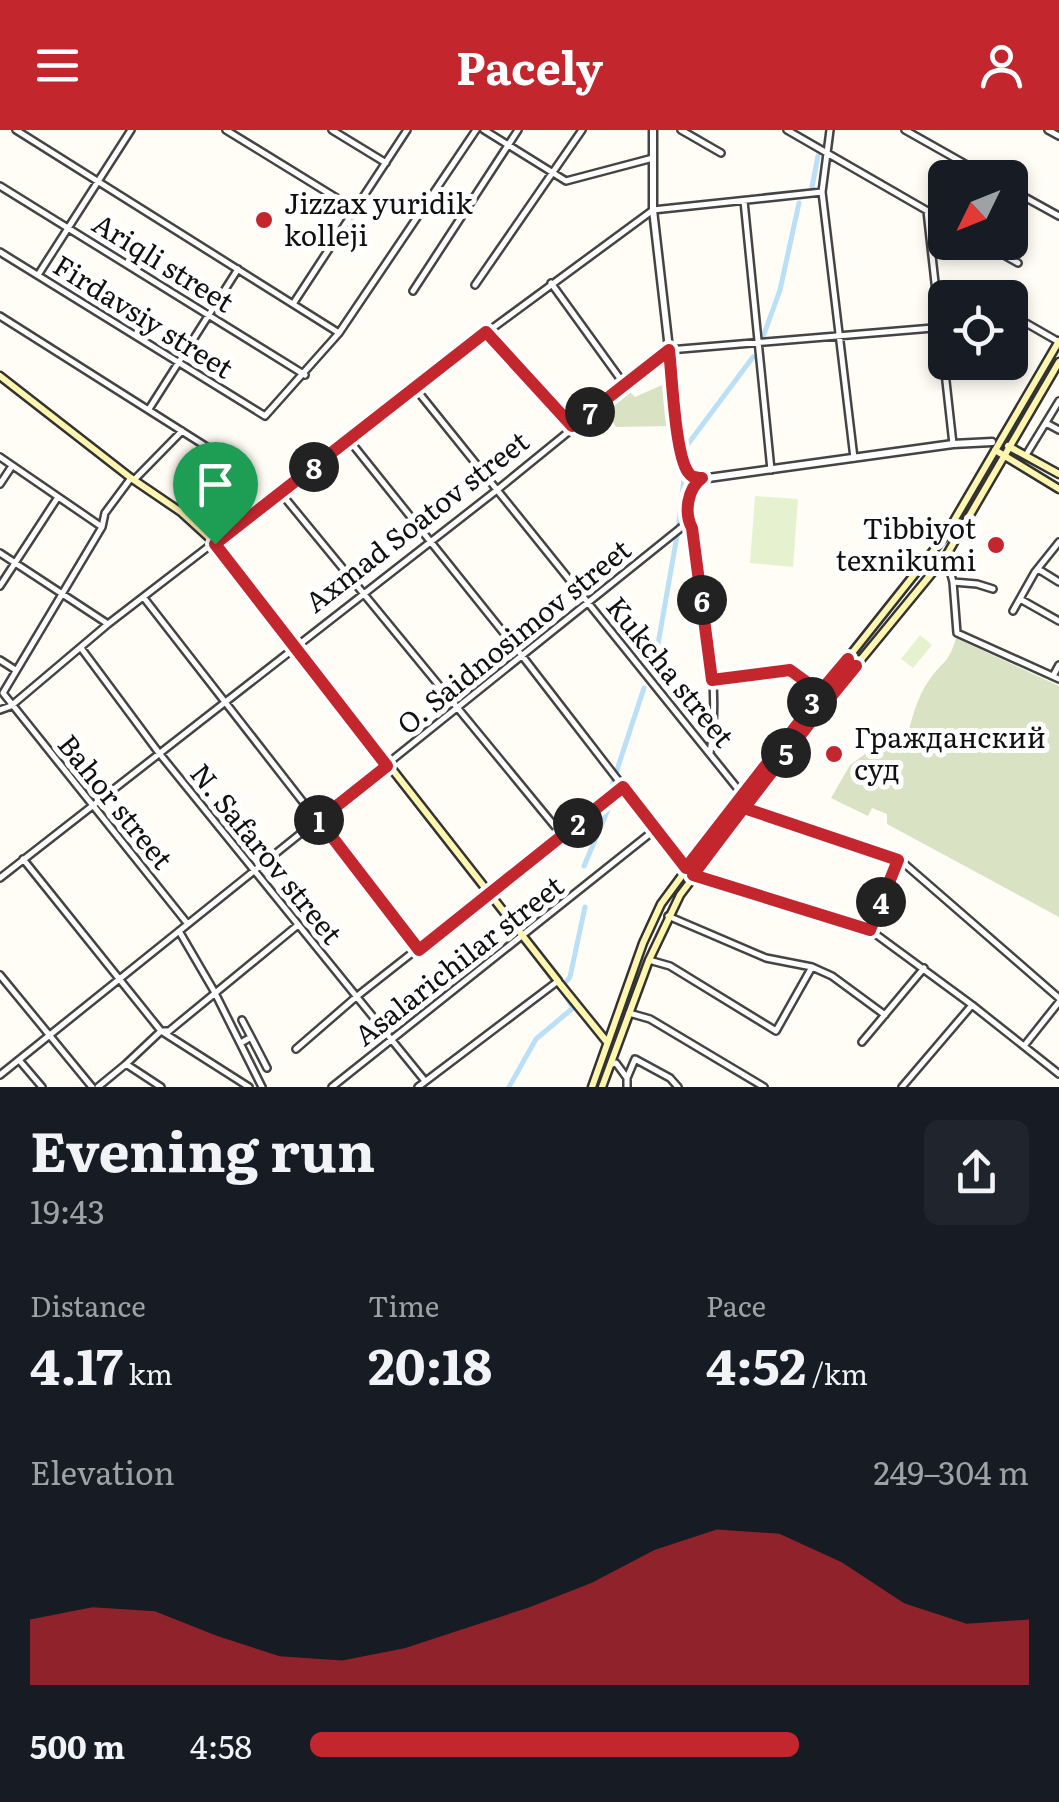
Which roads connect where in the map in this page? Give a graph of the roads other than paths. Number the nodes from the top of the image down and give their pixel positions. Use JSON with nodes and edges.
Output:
{"nodes":[{"id":1,"x":16,"y":130,"type":"edge"},
{"id":2,"x":119,"y":130,"type":"edge"},
{"id":3,"x":226,"y":130,"type":"edge"},
{"id":4,"x":332,"y":130,"type":"edge"},
{"id":5,"x":407,"y":130,"type":"edge"},
{"id":6,"x":476,"y":130,"type":"edge"},
{"id":7,"x":484,"y":130,"type":"edge"},
{"id":8,"x":518,"y":130,"type":"edge"},
{"id":9,"x":582,"y":130,"type":"edge"},
{"id":10,"x":654,"y":130,"type":"edge"},
{"id":11,"x":681,"y":130,"type":"edge"},
{"id":12,"x":786,"y":130,"type":"edge"},
{"id":13,"x":830,"y":130,"type":"edge"},
{"id":14,"x":905,"y":130,"type":"edge"},
{"id":15,"x":1048,"y":130,"type":"edge"},
{"id":16,"x":129,"y":133,"type":"edge"},
{"id":17,"x":1059,"y":136,"type":"edge"},
{"id":18,"x":508,"y":146,"type":"junction"},
{"id":19,"x":825,"y":152,"type":"junction"},
{"id":20,"x":721,"y":153,"type":"dead end"},
{"id":21,"x":653,"y":158,"type":"junction"},
{"id":22,"x":958,"y":160,"type":"edge"},
{"id":23,"x":386,"y":163,"type":"junction"},
{"id":24,"x":554,"y":173,"type":"junction"},
{"id":25,"x":97,"y":181,"type":"junction"},
{"id":26,"x":0,"y":186,"type":"edge"},
{"id":27,"x":822,"y":192,"type":"junction"},
{"id":28,"x":1028,"y":199,"type":"edge"},
{"id":29,"x":744,"y":201,"type":"junction"},
{"id":30,"x":356,"y":210,"type":"junction"},
{"id":31,"x":653,"y":210,"type":"junction"},
{"id":32,"x":927,"y":211,"type":"joint"},
{"id":33,"x":1059,"y":216,"type":"edge"},
{"id":34,"x":66,"y":228,"type":"junction"},
{"id":35,"x":0,"y":252,"type":"edge"},
{"id":36,"x":1011,"y":260,"type":"edge"},
{"id":37,"x":1018,"y":264,"type":"dead end"},
{"id":38,"x":238,"y":269,"type":"junction"},
{"id":39,"x":38,"y":275,"type":"junction"},
{"id":40,"x":936,"y":280,"type":"edge"},
{"id":41,"x":551,"y":283,"type":"junction"},
{"id":42,"x":475,"y":285,"type":"dead end"},
{"id":43,"x":412,"y":291,"type":"dead end"},
{"id":44,"x":293,"y":304,"type":"junction"},
{"id":45,"x":209,"y":315,"type":"junction"},
{"id":46,"x":0,"y":316,"type":"edge"},
{"id":47,"x":1028,"y":325,"type":"edge"},
{"id":48,"x":928,"y":328,"type":"edge"},
{"id":49,"x":486,"y":332,"type":"junction"},
{"id":50,"x":339,"y":333,"type":"junction"},
{"id":51,"x":838,"y":335,"type":"junction"},
{"id":52,"x":1059,"y":342,"type":"edge"},
{"id":53,"x":757,"y":343,"type":"junction"},
{"id":54,"x":669,"y":350,"type":"junction"},
{"id":55,"x":1059,"y":362,"type":"edge"},
{"id":56,"x":179,"y":363,"type":"junction"},
{"id":57,"x":305,"y":375,"type":"junction"},
{"id":58,"x":0,"y":376,"type":"edge"},
{"id":59,"x":947,"y":380,"type":"edge"},
{"id":60,"x":624,"y":384,"type":"junction"},
{"id":61,"x":415,"y":388,"type":"junction"},
{"id":62,"x":1059,"y":401,"type":"edge"},
{"id":63,"x":150,"y":409,"type":"junction"},
{"id":64,"x":1046,"y":423,"type":"junction"},
{"id":65,"x":572,"y":426,"type":"junction"},
{"id":66,"x":1059,"y":430,"type":"edge"},
{"id":67,"x":182,"y":431,"type":"junction"},
{"id":68,"x":349,"y":440,"type":"junction"},
{"id":69,"x":954,"y":444,"type":"junction"},
{"id":70,"x":1010,"y":446,"type":"junction"},
{"id":71,"x":995,"y":448,"type":"junction"},
{"id":72,"x":218,"y":454,"type":"dead end"},
{"id":73,"x":1026,"y":456,"type":"junction"},
{"id":74,"x":0,"y":457,"type":"edge"},
{"id":75,"x":854,"y":458,"type":"junction"},
{"id":76,"x":1003,"y":458,"type":"junction"},
{"id":77,"x":12,"y":466,"type":"junction"},
{"id":78,"x":770,"y":470,"type":"junction"},
{"id":79,"x":1059,"y":474,"type":"edge"},
{"id":80,"x":702,"y":478,"type":"junction"},
{"id":81,"x":132,"y":479,"type":"junction"},
{"id":82,"x":0,"y":484,"type":"edge"},
{"id":83,"x":1059,"y":489,"type":"edge"},
{"id":84,"x":497,"y":490,"type":"junction"},
{"id":85,"x":280,"y":492,"type":"junction"},
{"id":86,"x":58,"y":497,"type":"junction"},
{"id":87,"x":688,"y":520,"type":"junction"},
{"id":88,"x":102,"y":527,"type":"junction"},
{"id":89,"x":430,"y":540,"type":"junction"},
{"id":90,"x":1059,"y":542,"type":"edge"},
{"id":91,"x":215,"y":544,"type":"junction"},
{"id":92,"x":0,"y":553,"type":"edge"},
{"id":93,"x":946,"y":556,"type":"junction"},
{"id":94,"x":16,"y":562,"type":"junction"},
{"id":95,"x":1038,"y":570,"type":"junction"},
{"id":96,"x":953,"y":582,"type":"junction"},
{"id":97,"x":1059,"y":582,"type":"edge"},
{"id":98,"x":0,"y":586,"type":"edge"},
{"id":99,"x":993,"y":589,"type":"dead end"},
{"id":100,"x":63,"y":593,"type":"junction"},
{"id":101,"x":364,"y":593,"type":"junction"},
{"id":102,"x":144,"y":598,"type":"junction"},
{"id":103,"x":1020,"y":599,"type":"junction"},
{"id":104,"x":589,"y":603,"type":"junction"},
{"id":105,"x":1013,"y":610,"type":"dead end"},
{"id":106,"x":1059,"y":621,"type":"edge"},
{"id":107,"x":108,"y":624,"type":"junction"},
{"id":108,"x":295,"y":646,"type":"junction"},
{"id":109,"x":81,"y":648,"type":"junction"},
{"id":110,"x":523,"y":656,"type":"junction"},
{"id":111,"x":848,"y":659,"type":"junction"},
{"id":112,"x":0,"y":660,"type":"edge"},
{"id":113,"x":1059,"y":665,"type":"edge"},
{"id":114,"x":856,"y":666,"type":"junction"},
{"id":115,"x":14,"y":670,"type":"junction"},
{"id":116,"x":1056,"y":678,"type":"edge"},
{"id":117,"x":712,"y":680,"type":"junction"},
{"id":118,"x":819,"y":693,"type":"junction"},
{"id":119,"x":225,"y":701,"type":"junction"},
{"id":120,"x":826,"y":702,"type":"junction"},
{"id":121,"x":12,"y":706,"type":"junction"},
{"id":122,"x":458,"y":708,"type":"junction"},
{"id":123,"x":0,"y":710,"type":"edge"},
{"id":124,"x":710,"y":752,"type":"junction"},
{"id":125,"x":159,"y":753,"type":"junction"},
{"id":126,"x":387,"y":766,"type":"junction"},
{"id":127,"x":623,"y":787,"type":"junction"},
{"id":128,"x":742,"y":794,"type":"junction"},
{"id":129,"x":94,"y":805,"type":"junction"},
{"id":130,"x":744,"y":808,"type":"junction"},
{"id":131,"x":319,"y":820,"type":"junction"},
{"id":132,"x":656,"y":828,"type":"junction"},
{"id":133,"x":562,"y":835,"type":"junction"},
{"id":134,"x":23,"y":860,"type":"junction"},
{"id":135,"x":898,"y":860,"type":"junction"},
{"id":136,"x":686,"y":868,"type":"junction"},
{"id":137,"x":253,"y":870,"type":"junction"},
{"id":138,"x":693,"y":875,"type":"junction"},
{"id":139,"x":0,"y":878,"type":"edge"},
{"id":140,"x":488,"y":894,"type":"junction"},
{"id":141,"x":668,"y":916,"type":"junction"},
{"id":142,"x":187,"y":924,"type":"junction"},
{"id":143,"x":298,"y":925,"type":"junction"},
{"id":144,"x":179,"y":930,"type":"junction"},
{"id":145,"x":870,"y":930,"type":"junction"},
{"id":146,"x":523,"y":938,"type":"junction"},
{"id":147,"x":419,"y":950,"type":"junction"},
{"id":148,"x":649,"y":960,"type":"junction"},
{"id":149,"x":812,"y":967,"type":"junction"},
{"id":150,"x":924,"y":968,"type":"junction"},
{"id":151,"x":0,"y":975,"type":"edge"},
{"id":152,"x":119,"y":980,"type":"junction"},
{"id":153,"x":560,"y":984,"type":"junction"},
{"id":154,"x":214,"y":991,"type":"junction"},
{"id":155,"x":356,"y":997,"type":"junction"},
{"id":156,"x":1059,"y":1000,"type":"edge"},
{"id":157,"x":972,"y":1004,"type":"junction"},
{"id":158,"x":630,"y":1013,"type":"junction"},
{"id":159,"x":885,"y":1015,"type":"junction"},
{"id":160,"x":242,"y":1020,"type":"dead end"},
{"id":161,"x":162,"y":1031,"type":"junction"},
{"id":162,"x":50,"y":1035,"type":"junction"},
{"id":163,"x":251,"y":1037,"type":"junction"},
{"id":164,"x":392,"y":1040,"type":"junction"},
{"id":165,"x":862,"y":1042,"type":"dead end"},
{"id":166,"x":608,"y":1043,"type":"junction"},
{"id":167,"x":241,"y":1044,"type":"junction"},
{"id":168,"x":1024,"y":1046,"type":"junction"},
{"id":169,"x":296,"y":1049,"type":"dead end"},
{"id":170,"x":19,"y":1060,"type":"junction"},
{"id":171,"x":126,"y":1064,"type":"junction"},
{"id":172,"x":610,"y":1065,"type":"junction"},
{"id":173,"x":268,"y":1068,"type":"dead end"},
{"id":174,"x":1059,"y":1074,"type":"edge"},
{"id":175,"x":0,"y":1075,"type":"edge"},
{"id":176,"x":626,"y":1078,"type":"junction"},
{"id":177,"x":425,"y":1082,"type":"junction"},
{"id":178,"x":42,"y":1087,"type":"edge"},
{"id":179,"x":95,"y":1087,"type":"edge"},
{"id":180,"x":160,"y":1087,"type":"edge"},
{"id":181,"x":250,"y":1087,"type":"edge"},
{"id":182,"x":262,"y":1087,"type":"edge"},
{"id":183,"x":332,"y":1087,"type":"edge"},
{"id":184,"x":418,"y":1087,"type":"edge"},
{"id":185,"x":592,"y":1087,"type":"edge"},
{"id":186,"x":602,"y":1087,"type":"edge"},
{"id":187,"x":627,"y":1087,"type":"edge"},
{"id":188,"x":678,"y":1087,"type":"edge"},
{"id":189,"x":762,"y":1087,"type":"edge"},
{"id":190,"x":902,"y":1087,"type":"edge"}],
"edges":[{"from":1,"to":25,"type":"street"},
{"from":2,"to":16,"type":"street"},
{"from":3,"to":30,"type":"street"},
{"from":4,"to":23,"type":"street"},
{"from":5,"to":23,"type":"street"},
{"from":6,"to":50,"type":"street"},
{"from":7,"to":18,"type":"street"},
{"from":8,"to":18,"type":"street"},
{"from":9,"to":24,"type":"street"},
{"from":10,"to":21,"type":"street"},
{"from":11,"to":20,"type":"street"},
{"from":12,"to":19,"type":"street"},
{"from":13,"to":19,"type":"street"},
{"from":14,"to":22,"type":"street"},
{"from":15,"to":17,"type":"street"},
{"from":16,"to":25,"type":"street"},
{"from":18,"to":24,"type":"street"},
{"from":18,"to":43,"type":"street"},
{"from":19,"to":27,"type":"street"},
{"from":19,"to":32,"type":"street"},
{"from":21,"to":24,"type":"street"},
{"from":21,"to":31,"type":"street"},
{"from":23,"to":30,"type":"street"},
{"from":24,"to":42,"type":"street"},
{"from":25,"to":34,"type":"street"},
{"from":25,"to":38,"type":"street"},
{"from":26,"to":34,"type":"street","name":"Ariqli street"},
{"from":27,"to":29,"type":"street"},
{"from":27,"to":51,"type":"street"},
{"from":28,"to":33,"type":"street"},
{"from":29,"to":31,"type":"street"},
{"from":29,"to":53,"type":"street"},
{"from":30,"to":44,"type":"street"},
{"from":31,"to":41,"type":"street"},
{"from":31,"to":54,"type":"street"},
{"from":32,"to":40,"type":"street"},
{"from":34,"to":39,"type":"street"},
{"from":34,"to":45,"type":"street","name":"Ariqli street"},
{"from":35,"to":39,"type":"street","name":"Firdavsiy street"},
{"from":36,"to":37,"type":"street"},
{"from":38,"to":44,"type":"street"},
{"from":38,"to":45,"type":"street"},
{"from":39,"to":56,"type":"street","name":"Firdavsiy street"},
{"from":41,"to":49,"type":"street"},
{"from":41,"to":60,"type":"street"},
{"from":44,"to":50,"type":"street"},
{"from":45,"to":56,"type":"street"},
{"from":45,"to":57,"type":"street","name":"Ariqli street"},
{"from":46,"to":63,"type":"street"},
{"from":47,"to":52,"type":"street"},
{"from":48,"to":51,"type":"street"},
{"from":49,"to":61,"type":"street"},
{"from":49,"to":65,"type":"street"},
{"from":50,"to":57,"type":"street"},
{"from":51,"to":53,"type":"street"},
{"from":51,"to":75,"type":"street"},
{"from":52,"to":71,"type":"main road"},
{"from":53,"to":54,"type":"street"},
{"from":53,"to":78,"type":"street"},
{"from":54,"to":60,"type":"street","name":"Axmad Soatov street"},
{"from":54,"to":80,"type":"street"},
{"from":55,"to":70,"type":"main road"},
{"from":56,"to":57,"type":"street","name":"Firdavsiy street"},
{"from":56,"to":63,"type":"street"},
{"from":58,"to":81,"type":"main road"},
{"from":59,"to":69,"type":"street"},
{"from":60,"to":65,"type":"street","name":"Axmad Soatov street"},
{"from":61,"to":68,"type":"street"},
{"from":61,"to":84,"type":"street","name":"Kukcha street"},
{"from":62,"to":64,"type":"street"},
{"from":63,"to":67,"type":"street"},
{"from":64,"to":66,"type":"street"},
{"from":64,"to":73,"type":"street"},
{"from":65,"to":84,"type":"street","name":"Axmad Soatov street"},
{"from":67,"to":72,"type":"street"},
{"from":67,"to":81,"type":"street"},
{"from":68,"to":85,"type":"street"},
{"from":68,"to":89,"type":"street"},
{"from":69,"to":71,"type":"street"},
{"from":69,"to":75,"type":"street"},
{"from":70,"to":71,"type":"main road"},
{"from":70,"to":73,"type":"main road"},
{"from":70,"to":76,"type":"main road"},
{"from":71,"to":76,"type":"main road"},
{"from":71,"to":111,"type":"main road"},
{"from":73,"to":79,"type":"main road"},
{"from":74,"to":77,"type":"street"},
{"from":75,"to":78,"type":"street"},
{"from":76,"to":83,"type":"main road"},
{"from":76,"to":93,"type":"main road"},
{"from":77,"to":82,"type":"street"},
{"from":77,"to":86,"type":"street"},
{"from":78,"to":80,"type":"street"},
{"from":80,"to":87,"type":"street"},
{"from":81,"to":88,"type":"street"},
{"from":81,"to":91,"type":"main road"},
{"from":84,"to":89,"type":"street","name":"Axmad Soatov street"},
{"from":84,"to":104,"type":"street","name":"Kukcha street"},
{"from":85,"to":91,"type":"street"},
{"from":85,"to":101,"type":"street"},
{"from":86,"to":88,"type":"street"},
{"from":86,"to":94,"type":"street"},
{"from":87,"to":104,"type":"street","name":"O. Saidnosimov street"},
{"from":87,"to":117,"type":"street"},
{"from":88,"to":100,"type":"street"},
{"from":89,"to":101,"type":"street","name":"Axmad Soatov street"},
{"from":89,"to":110,"type":"street"},
{"from":90,"to":95,"type":"street"},
{"from":91,"to":102,"type":"street"},
{"from":91,"to":108,"type":"main road"},
{"from":92,"to":94,"type":"street"},
{"from":93,"to":96,"type":"street"},
{"from":93,"to":114,"type":"main road"},
{"from":94,"to":98,"type":"street"},
{"from":94,"to":100,"type":"street"},
{"from":95,"to":97,"type":"street"},
{"from":95,"to":103,"type":"street"},
{"from":96,"to":99,"type":"street"},
{"from":96,"to":116,"type":"street"},
{"from":100,"to":107,"type":"street"},
{"from":100,"to":115,"type":"street"},
{"from":101,"to":108,"type":"street","name":"Axmad Soatov street"},
{"from":101,"to":122,"type":"street"},
{"from":102,"to":107,"type":"street"},
{"from":102,"to":119,"type":"street"},
{"from":103,"to":105,"type":"street"},
{"from":103,"to":106,"type":"street"},
{"from":104,"to":110,"type":"street","name":"O. Saidnosimov street"},
{"from":104,"to":124,"type":"street","name":"Kukcha street"},
{"from":107,"to":109,"type":"street"},
{"from":108,"to":119,"type":"street","name":"Axmad Soatov street"},
{"from":108,"to":126,"type":"main road"},
{"from":109,"to":121,"type":"street"},
{"from":109,"to":125,"type":"street","name":"N. Safarov street"},
{"from":110,"to":122,"type":"street","name":"O. Saidnosimov street"},
{"from":110,"to":127,"type":"street"},
{"from":111,"to":114,"type":"main road"},
{"from":111,"to":118,"type":"main road"},
{"from":112,"to":115,"type":"street"},
{"from":113,"to":116,"type":"street"},
{"from":114,"to":120,"type":"main road"},
{"from":115,"to":121,"type":"street"},
{"from":117,"to":118,"type":"street"},
{"from":117,"to":124,"type":"street"},
{"from":118,"to":120,"type":"main road"},
{"from":118,"to":128,"type":"main road"},
{"from":119,"to":125,"type":"street","name":"Axmad Soatov street"},
{"from":119,"to":131,"type":"street"},
{"from":120,"to":130,"type":"main road"},
{"from":121,"to":123,"type":"street"},
{"from":121,"to":129,"type":"street","name":"Bahor street"},
{"from":122,"to":126,"type":"street","name":"O. Saidnosimov street"},
{"from":122,"to":133,"type":"street"},
{"from":124,"to":128,"type":"street","name":"Kukcha street"},
{"from":125,"to":129,"type":"street","name":"Axmad Soatov street"},
{"from":125,"to":137,"type":"street","name":"N. Safarov street"},
{"from":126,"to":131,"type":"street","name":"O. Saidnosimov street"},
{"from":126,"to":140,"type":"main road"},
{"from":127,"to":132,"type":"street"},
{"from":127,"to":133,"type":"street"},
{"from":128,"to":136,"type":"main road"},
{"from":129,"to":134,"type":"street","name":"Axmad Soatov street"},
{"from":129,"to":142,"type":"street","name":"Bahor street"},
{"from":130,"to":135,"type":"street"},
{"from":130,"to":138,"type":"main road"},
{"from":131,"to":137,"type":"street","name":"O. Saidnosimov street"},
{"from":131,"to":147,"type":"street"},
{"from":132,"to":136,"type":"street"},
{"from":132,"to":146,"type":"street","name":"Asalarichilar street"},
{"from":133,"to":140,"type":"street"},
{"from":134,"to":139,"type":"street","name":"Axmad Soatov street"},
{"from":134,"to":152,"type":"street"},
{"from":135,"to":145,"type":"street"},
{"from":135,"to":156,"type":"street"},
{"from":136,"to":166,"type":"main road"},
{"from":137,"to":142,"type":"street","name":"O. Saidnosimov street"},
{"from":137,"to":143,"type":"street","name":"N. Safarov street"},
{"from":138,"to":141,"type":"main road"},
{"from":138,"to":145,"type":"street"},
{"from":140,"to":146,"type":"main road"},
{"from":140,"to":147,"type":"street"},
{"from":141,"to":148,"type":"main road"},
{"from":141,"to":149,"type":"street"},
{"from":142,"to":144,"type":"street","name":"O. Saidnosimov street"},
{"from":143,"to":154,"type":"street"},
{"from":143,"to":155,"type":"street","name":"N. Safarov street"},
{"from":144,"to":152,"type":"street","name":"O. Saidnosimov street"},
{"from":144,"to":154,"type":"street"},
{"from":145,"to":150,"type":"street"},
{"from":146,"to":153,"type":"main road"},
{"from":146,"to":164,"type":"street","name":"Asalarichilar street"},
{"from":147,"to":155,"type":"street"},
{"from":148,"to":149,"type":"street"},
{"from":148,"to":158,"type":"main road"},
{"from":149,"to":159,"type":"street"},
{"from":150,"to":157,"type":"street"},
{"from":150,"to":159,"type":"street"},
{"from":151,"to":162,"type":"street"},
{"from":152,"to":161,"type":"street"},
{"from":152,"to":162,"type":"street","name":"O. Saidnosimov street"},
{"from":153,"to":166,"type":"main road"},
{"from":153,"to":177,"type":"street"},
{"from":154,"to":161,"type":"street"},
{"from":154,"to":167,"type":"street"},
{"from":155,"to":164,"type":"street","name":"N. Safarov street"},
{"from":155,"to":169,"type":"street"},
{"from":156,"to":168,"type":"street"},
{"from":157,"to":168,"type":"street"},
{"from":157,"to":190,"type":"street"},
{"from":158,"to":172,"type":"main road"},
{"from":158,"to":189,"type":"street"},
{"from":159,"to":165,"type":"street"},
{"from":160,"to":163,"type":"street"},
{"from":161,"to":171,"type":"street"},
{"from":161,"to":181,"type":"street"},
{"from":162,"to":170,"type":"street","name":"O. Saidnosimov street"},
{"from":162,"to":179,"type":"street"},
{"from":163,"to":167,"type":"street"},
{"from":163,"to":173,"type":"street"},
{"from":164,"to":177,"type":"street","name":"N. Safarov street"},
{"from":164,"to":183,"type":"street","name":"Asalarichilar street"},
{"from":166,"to":185,"type":"main road"},
{"from":167,"to":182,"type":"street"},
{"from":168,"to":174,"type":"street"},
{"from":170,"to":175,"type":"street","name":"O. Saidnosimov street"},
{"from":170,"to":178,"type":"street"},
{"from":171,"to":179,"type":"street"},
{"from":171,"to":180,"type":"street"},
{"from":172,"to":176,"type":"street"},
{"from":172,"to":186,"type":"main road"},
{"from":176,"to":187,"type":"street"},
{"from":176,"to":188,"type":"street"},
{"from":177,"to":184,"type":"street"}]}
